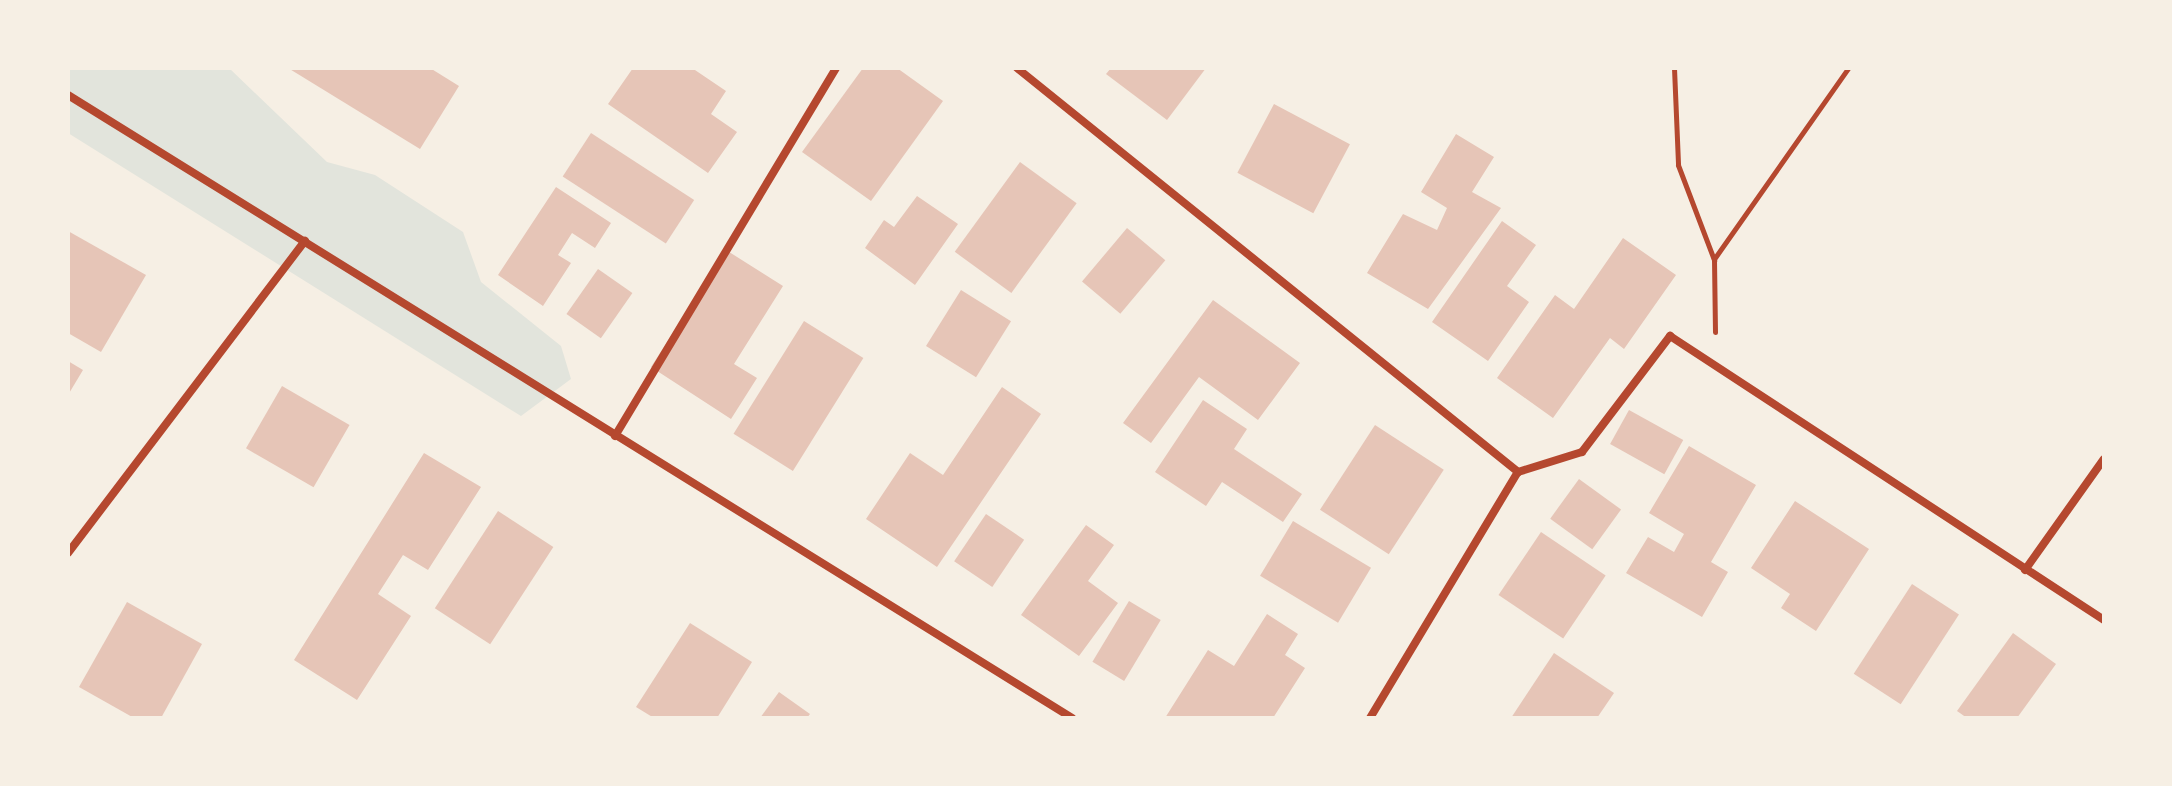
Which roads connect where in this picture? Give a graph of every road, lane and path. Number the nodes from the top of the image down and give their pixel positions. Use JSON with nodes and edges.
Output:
{"nodes":[{"id":1,"x":836,"y":68,"type":"edge"},
{"id":2,"x":1017,"y":68,"type":"edge"},
{"id":3,"x":1674,"y":68,"type":"edge"},
{"id":4,"x":1848,"y":68,"type":"edge"},
{"id":5,"x":68,"y":95,"type":"edge"},
{"id":6,"x":305,"y":241,"type":"junction"},
{"id":7,"x":1714,"y":260,"type":"junction"},
{"id":8,"x":1706,"y":360,"type":"junction"},
{"id":9,"x":615,"y":436,"type":"junction"},
{"id":10,"x":2104,"y":459,"type":"edge"},
{"id":11,"x":1518,"y":472,"type":"junction"},
{"id":12,"x":68,"y":553,"type":"edge"},
{"id":13,"x":2025,"y":570,"type":"junction"},
{"id":14,"x":2104,"y":620,"type":"edge"},
{"id":15,"x":1072,"y":718,"type":"edge"},
{"id":16,"x":1370,"y":718,"type":"edge"}],
"edges":[{"from":1,"to":9,"type":"street"},
{"from":2,"to":11,"type":"street"},
{"from":3,"to":7,"type":"path"},
{"from":4,"to":7,"type":"path"},
{"from":5,"to":6,"type":"street"},
{"from":6,"to":9,"type":"street"},
{"from":6,"to":12,"type":"street"},
{"from":7,"to":8,"type":"path"},
{"from":8,"to":11,"type":"street"},
{"from":8,"to":13,"type":"street"},
{"from":9,"to":15,"type":"street"},
{"from":10,"to":13,"type":"street"},
{"from":11,"to":16,"type":"street"},
{"from":13,"to":14,"type":"street"}]}
